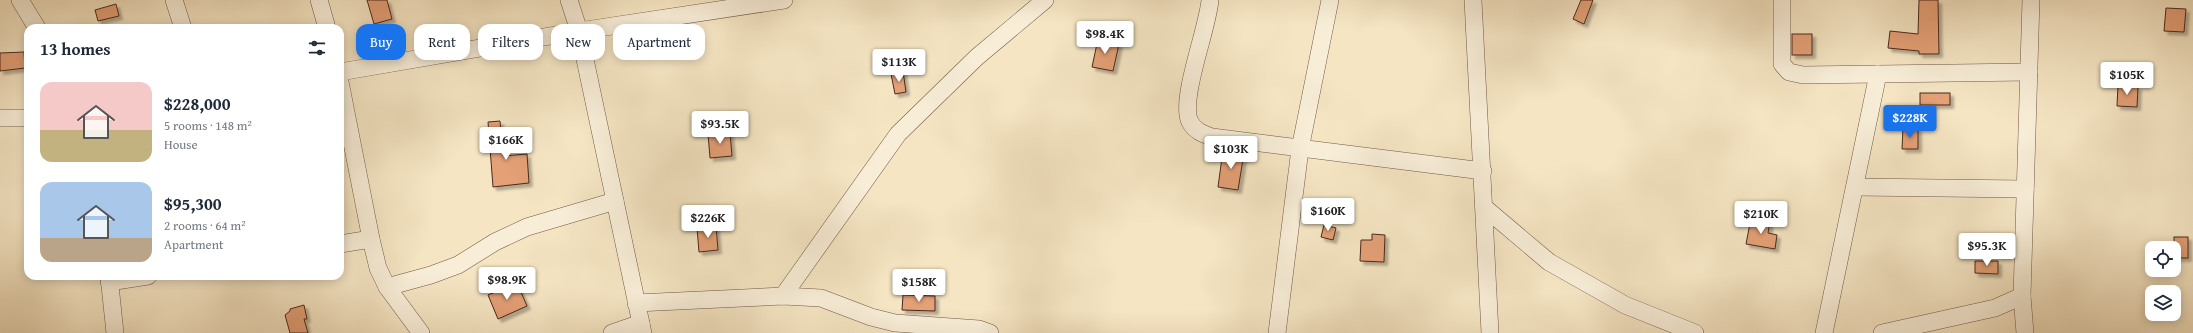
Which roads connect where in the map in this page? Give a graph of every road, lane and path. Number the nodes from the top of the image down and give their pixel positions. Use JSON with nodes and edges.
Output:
{"nodes":[{"id":1,"x":20,"y":0,"type":"edge"},
{"id":2,"x":174,"y":0,"type":"edge"},
{"id":3,"x":319,"y":0,"type":"edge"},
{"id":4,"x":569,"y":0,"type":"edge"},
{"id":5,"x":784,"y":0,"type":"edge"},
{"id":6,"x":1045,"y":0,"type":"edge"},
{"id":7,"x":1210,"y":0,"type":"edge"},
{"id":8,"x":1330,"y":0,"type":"edge"},
{"id":9,"x":1474,"y":0,"type":"edge"},
{"id":10,"x":1782,"y":0,"type":"edge"},
{"id":11,"x":2031,"y":0,"type":"edge"},
{"id":12,"x":35,"y":24,"type":"edge"},
{"id":13,"x":182,"y":24,"type":"edge"},
{"id":14,"x":326,"y":24,"type":"edge"},
{"id":15,"x":577,"y":24,"type":"edge"},
{"id":16,"x":605,"y":27,"type":"edge"},
{"id":17,"x":551,"y":36,"type":"edge"},
{"id":18,"x":585,"y":60,"type":"edge"},
{"id":19,"x":344,"y":71,"type":"edge"},
{"id":20,"x":2029,"y":72,"type":"junction"},
{"id":21,"x":1878,"y":74,"type":"junction"},
{"id":22,"x":344,"y":102,"type":"edge"},
{"id":23,"x":0,"y":118,"type":"edge"},
{"id":24,"x":24,"y":118,"type":"edge"},
{"id":25,"x":1300,"y":149,"type":"junction"},
{"id":26,"x":1483,"y":171,"type":"junction"},
{"id":27,"x":1855,"y":187,"type":"junction"},
{"id":28,"x":2025,"y":189,"type":"junction"},
{"id":29,"x":615,"y":201,"type":"junction"},
{"id":30,"x":1485,"y":208,"type":"junction"},
{"id":31,"x":371,"y":239,"type":"junction"},
{"id":32,"x":344,"y":243,"type":"edge"},
{"id":33,"x":109,"y":280,"type":"edge"},
{"id":34,"x":387,"y":287,"type":"junction"},
{"id":35,"x":783,"y":296,"type":"junction"},
{"id":36,"x":2022,"y":296,"type":"junction"},
{"id":37,"x":636,"y":303,"type":"junction"},
{"id":38,"x":642,"y":328,"type":"edge"},
{"id":39,"x":115,"y":333,"type":"edge"},
{"id":40,"x":421,"y":333,"type":"edge"},
{"id":41,"x":612,"y":333,"type":"edge"},
{"id":42,"x":990,"y":333,"type":"edge"},
{"id":43,"x":1277,"y":333,"type":"edge"},
{"id":44,"x":1490,"y":333,"type":"edge"},
{"id":45,"x":1695,"y":333,"type":"edge"},
{"id":46,"x":1824,"y":333,"type":"edge"},
{"id":47,"x":1882,"y":333,"type":"edge"},
{"id":48,"x":2025,"y":333,"type":"edge"}],
"edges":[{"from":1,"to":12,"type":"street"},
{"from":2,"to":13,"type":"street"},
{"from":3,"to":14,"type":"street"},
{"from":4,"to":15,"type":"street"},
{"from":5,"to":16,"type":"street"},
{"from":6,"to":35,"type":"street"},
{"from":7,"to":25,"type":"street"},
{"from":8,"to":25,"type":"street"},
{"from":9,"to":26,"type":"street"},
{"from":10,"to":21,"type":"street"},
{"from":11,"to":20,"type":"street"},
{"from":17,"to":19,"type":"street"},
{"from":18,"to":29,"type":"street"},
{"from":20,"to":21,"type":"street"},
{"from":20,"to":28,"type":"street"},
{"from":21,"to":27,"type":"street"},
{"from":22,"to":31,"type":"street"},
{"from":23,"to":24,"type":"street"},
{"from":25,"to":26,"type":"street"},
{"from":25,"to":43,"type":"street"},
{"from":26,"to":30,"type":"street"},
{"from":27,"to":28,"type":"street"},
{"from":27,"to":46,"type":"street"},
{"from":28,"to":36,"type":"street"},
{"from":29,"to":34,"type":"street"},
{"from":29,"to":37,"type":"street"},
{"from":30,"to":44,"type":"street"},
{"from":30,"to":45,"type":"street"},
{"from":31,"to":32,"type":"street"},
{"from":31,"to":34,"type":"street"},
{"from":33,"to":39,"type":"street"},
{"from":34,"to":40,"type":"street"},
{"from":35,"to":37,"type":"street"},
{"from":35,"to":42,"type":"street"},
{"from":36,"to":47,"type":"street"},
{"from":36,"to":48,"type":"street"},
{"from":37,"to":38,"type":"street"},
{"from":38,"to":41,"type":"street"}]}
